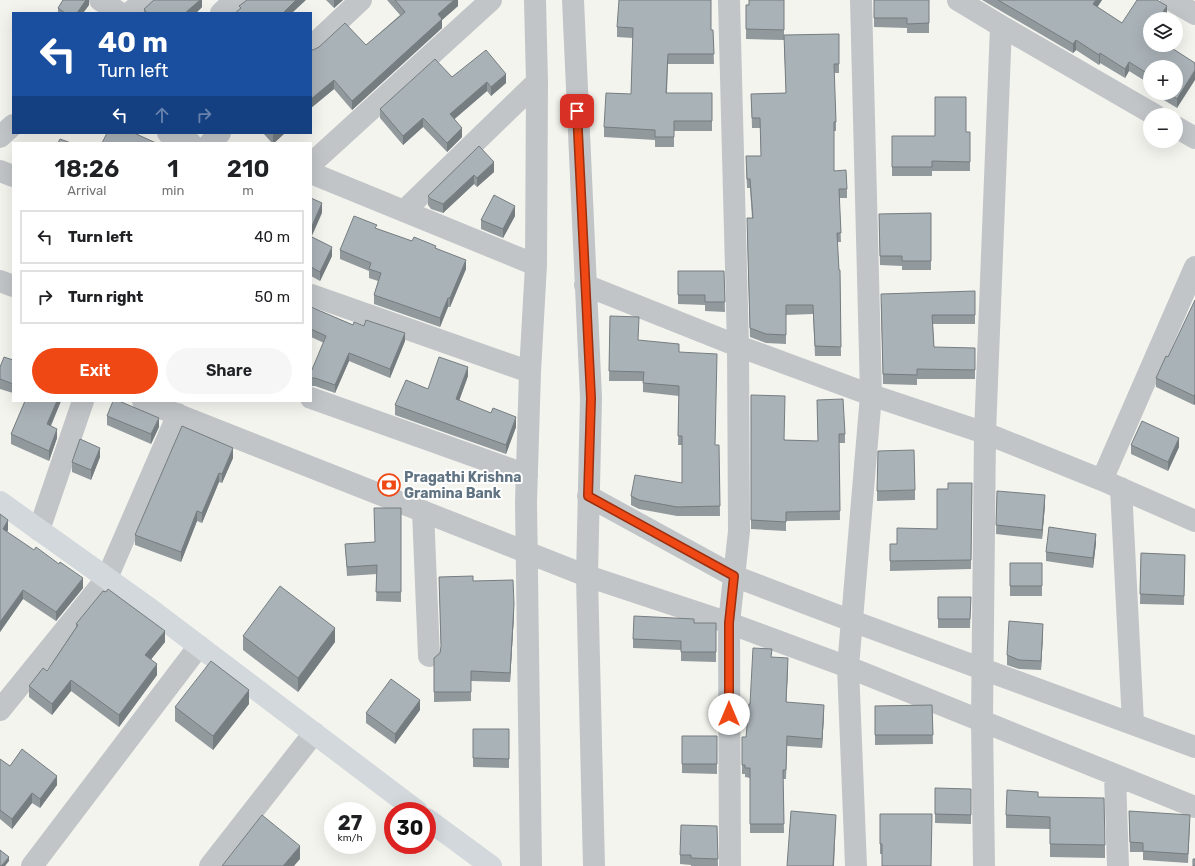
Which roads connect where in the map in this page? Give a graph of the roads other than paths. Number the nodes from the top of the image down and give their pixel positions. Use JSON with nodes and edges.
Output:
{"nodes":[{"id":1,"x":100,"y":0,"type":"edge"},
{"id":2,"x":144,"y":0,"type":"edge"},
{"id":3,"x":235,"y":0,"type":"edge"},
{"id":4,"x":361,"y":0,"type":"edge"},
{"id":5,"x":491,"y":0,"type":"edge"},
{"id":6,"x":535,"y":0,"type":"edge"},
{"id":7,"x":572,"y":0,"type":"edge"},
{"id":8,"x":729,"y":0,"type":"edge"},
{"id":9,"x":861,"y":0,"type":"edge"},
{"id":10,"x":958,"y":0,"type":"edge"},
{"id":11,"x":1171,"y":0,"type":"edge"},
{"id":12,"x":118,"y":12,"type":"edge"},
{"id":13,"x":131,"y":12,"type":"edge"},
{"id":14,"x":222,"y":12,"type":"edge"},
{"id":15,"x":1195,"y":14,"type":"edge"},
{"id":16,"x":1001,"y":26,"type":"junction"},
{"id":17,"x":312,"y":46,"type":"edge"},
{"id":18,"x":537,"y":82,"type":"junction"},
{"id":19,"x":1143,"y":108,"type":"edge"},
{"id":20,"x":12,"y":126,"type":"edge"},
{"id":21,"x":1183,"y":131,"type":"edge"},
{"id":22,"x":170,"y":134,"type":"edge"},
{"id":23,"x":219,"y":134,"type":"edge"},
{"id":24,"x":0,"y":137,"type":"edge"},
{"id":25,"x":1195,"y":138,"type":"edge"},
{"id":26,"x":189,"y":142,"type":"edge"},
{"id":27,"x":211,"y":142,"type":"edge"},
{"id":28,"x":312,"y":163,"type":"edge"},
{"id":29,"x":0,"y":171,"type":"edge"},
{"id":30,"x":312,"y":173,"type":"edge"},
{"id":31,"x":12,"y":176,"type":"edge"},
{"id":32,"x":404,"y":211,"type":"junction"},
{"id":33,"x":536,"y":265,"type":"junction"},
{"id":34,"x":1195,"y":267,"type":"edge"},
{"id":35,"x":0,"y":281,"type":"edge"},
{"id":36,"x":585,"y":285,"type":"junction"},
{"id":37,"x":12,"y":286,"type":"edge"},
{"id":38,"x":312,"y":295,"type":"edge"},
{"id":39,"x":738,"y":346,"type":"junction"},
{"id":40,"x":530,"y":372,"type":"junction"},
{"id":41,"x":871,"y":395,"type":"junction"},
{"id":42,"x":312,"y":398,"type":"edge"},
{"id":43,"x":83,"y":402,"type":"edge"},
{"id":44,"x":147,"y":402,"type":"edge"},
{"id":45,"x":174,"y":408,"type":"edge"},
{"id":46,"x":985,"y":433,"type":"junction"},
{"id":47,"x":527,"y":475,"type":"junction"},
{"id":48,"x":1111,"y":484,"type":"junction"},
{"id":49,"x":588,"y":496,"type":"junction"},
{"id":50,"x":0,"y":502,"type":"edge"},
{"id":51,"x":423,"y":511,"type":"junction"},
{"id":52,"x":1195,"y":521,"type":"edge"},
{"id":53,"x":39,"y":530,"type":"junction"},
{"id":54,"x":527,"y":543,"type":"junction"},
{"id":55,"x":588,"y":567,"type":"junction"},
{"id":56,"x":734,"y":576,"type":"junction"},
{"id":57,"x":107,"y":578,"type":"junction"},
{"id":58,"x":852,"y":621,"type":"junction"},
{"id":59,"x":729,"y":623,"type":"junction"},
{"id":60,"x":199,"y":646,"type":"junction"},
{"id":61,"x":429,"y":656,"type":"dead end"},
{"id":62,"x":848,"y":667,"type":"junction"},
{"id":63,"x":982,"y":668,"type":"junction"},
{"id":64,"x":0,"y":710,"type":"edge"},
{"id":65,"x":982,"y":721,"type":"junction"},
{"id":66,"x":1132,"y":723,"type":"junction"},
{"id":67,"x":314,"y":733,"type":"junction"},
{"id":68,"x":1195,"y":747,"type":"edge"},
{"id":69,"x":1115,"y":776,"type":"junction"},
{"id":70,"x":405,"y":802,"type":"edge"},
{"id":71,"x":1195,"y":807,"type":"edge"},
{"id":72,"x":436,"y":825,"type":"edge"},
{"id":73,"x":32,"y":866,"type":"edge"},
{"id":74,"x":210,"y":866,"type":"edge"},
{"id":75,"x":491,"y":866,"type":"edge"},
{"id":76,"x":531,"y":866,"type":"edge"},
{"id":77,"x":594,"y":866,"type":"edge"},
{"id":78,"x":730,"y":866,"type":"edge"},
{"id":79,"x":856,"y":866,"type":"edge"},
{"id":80,"x":984,"y":866,"type":"edge"},
{"id":81,"x":1118,"y":866,"type":"edge"}],
"edges":[{"from":1,"to":12,"type":"street"},
{"from":2,"to":13,"type":"street"},
{"from":3,"to":14,"type":"street"},
{"from":4,"to":17,"type":"street"},
{"from":5,"to":28,"type":"street"},
{"from":6,"to":18,"type":"street"},
{"from":7,"to":36,"type":"street"},
{"from":8,"to":39,"type":"street"},
{"from":9,"to":41,"type":"street"},
{"from":10,"to":16,"type":"street"},
{"from":11,"to":15,"type":"street"},
{"from":16,"to":19,"type":"street"},
{"from":16,"to":46,"type":"street"},
{"from":18,"to":32,"type":"street"},
{"from":18,"to":33,"type":"street"},
{"from":20,"to":24,"type":"street"},
{"from":21,"to":25,"type":"street"},
{"from":22,"to":26,"type":"street"},
{"from":23,"to":27,"type":"street"},
{"from":29,"to":31,"type":"street"},
{"from":30,"to":32,"type":"street"},
{"from":32,"to":33,"type":"street"},
{"from":33,"to":40,"type":"street"},
{"from":34,"to":48,"type":"street"},
{"from":35,"to":37,"type":"street"},
{"from":36,"to":39,"type":"street"},
{"from":36,"to":49,"type":"street"},
{"from":38,"to":40,"type":"street"},
{"from":39,"to":41,"type":"street"},
{"from":39,"to":56,"type":"street"},
{"from":40,"to":47,"type":"street"},
{"from":41,"to":46,"type":"street"},
{"from":41,"to":58,"type":"street"},
{"from":42,"to":47,"type":"street"},
{"from":43,"to":53,"type":"street"},
{"from":44,"to":45,"type":"street"},
{"from":45,"to":51,"type":"street"},
{"from":45,"to":57,"type":"street"},
{"from":46,"to":48,"type":"street"},
{"from":46,"to":63,"type":"street"},
{"from":47,"to":54,"type":"street"},
{"from":48,"to":52,"type":"street"},
{"from":48,"to":66,"type":"street"},
{"from":49,"to":55,"type":"street"},
{"from":49,"to":56,"type":"street"},
{"from":50,"to":53,"type":"main road"},
{"from":51,"to":54,"type":"street"},
{"from":51,"to":61,"type":"street"},
{"from":53,"to":57,"type":"main road"},
{"from":54,"to":55,"type":"street"},
{"from":54,"to":76,"type":"street"},
{"from":55,"to":59,"type":"street"},
{"from":55,"to":77,"type":"street"},
{"from":56,"to":58,"type":"street"},
{"from":56,"to":59,"type":"street"},
{"from":57,"to":60,"type":"main road"},
{"from":57,"to":64,"type":"street"},
{"from":58,"to":62,"type":"street"},
{"from":58,"to":63,"type":"street"},
{"from":59,"to":62,"type":"street"},
{"from":59,"to":78,"type":"street"},
{"from":60,"to":67,"type":"main road"},
{"from":60,"to":73,"type":"street"},
{"from":62,"to":65,"type":"street"},
{"from":62,"to":79,"type":"street"},
{"from":63,"to":65,"type":"street"},
{"from":63,"to":66,"type":"street"},
{"from":65,"to":69,"type":"street"},
{"from":65,"to":80,"type":"street"},
{"from":66,"to":68,"type":"street"},
{"from":67,"to":70,"type":"main road"},
{"from":67,"to":74,"type":"street"},
{"from":69,"to":71,"type":"street"},
{"from":69,"to":81,"type":"street"},
{"from":72,"to":75,"type":"main road"}]}
